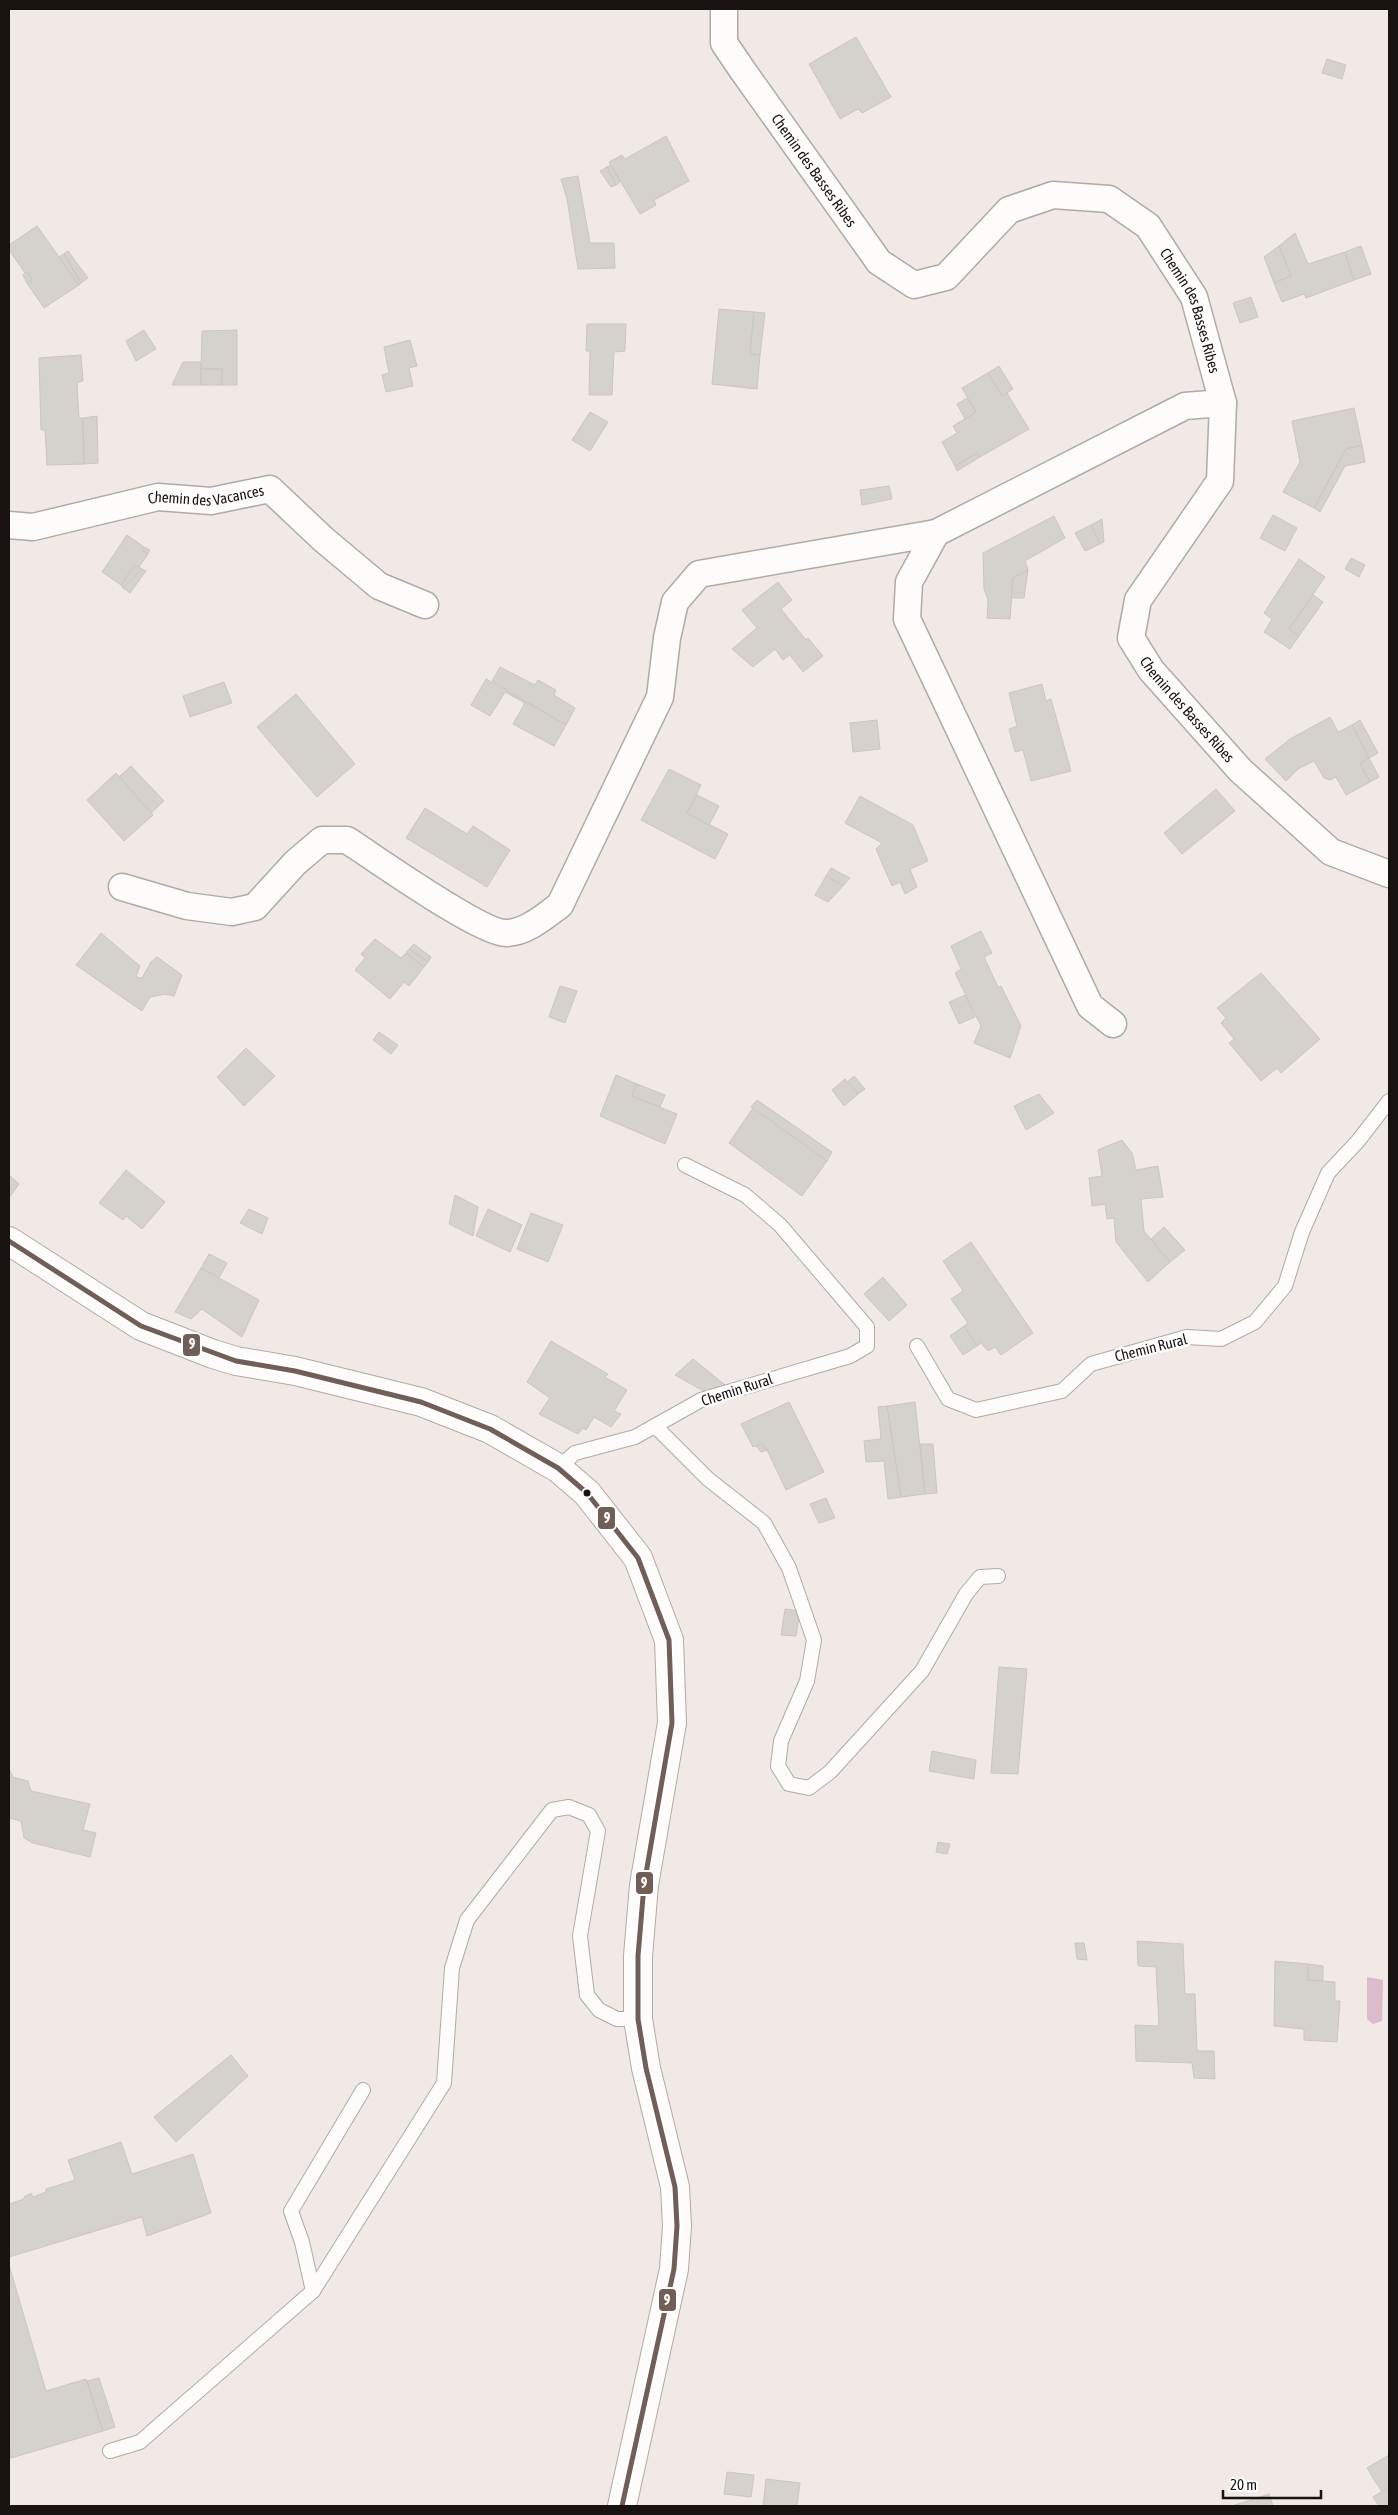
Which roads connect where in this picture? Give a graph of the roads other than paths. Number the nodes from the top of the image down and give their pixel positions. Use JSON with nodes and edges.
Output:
{"nodes":[{"id":1,"x":724,"y":9,"type":"edge"},
{"id":2,"x":1223,"y":403,"type":"junction"},
{"id":3,"x":9,"y":525,"type":"edge"},
{"id":4,"x":936,"y":533,"type":"junction"},
{"id":5,"x":425,"y":604,"type":"dead end"},
{"id":6,"x":1389,"y":874,"type":"edge"},
{"id":7,"x":122,"y":887,"type":"dead end"},
{"id":8,"x":1113,"y":1024,"type":"dead end"},
{"id":9,"x":1389,"y":1101,"type":"edge"},
{"id":10,"x":685,"y":1165,"type":"dead end"},
{"id":11,"x":9,"y":1241,"type":"edge"},
{"id":12,"x":917,"y":1346,"type":"dead end"},
{"id":13,"x":655,"y":1426,"type":"junction"},
{"id":14,"x":558,"y":1468,"type":"junction"},
{"id":15,"x":998,"y":1576,"type":"dead end"},
{"id":16,"x":638,"y":2019,"type":"junction"},
{"id":17,"x":363,"y":2090,"type":"dead end"},
{"id":18,"x":312,"y":2291,"type":"junction"},
{"id":19,"x":110,"y":2451,"type":"dead end"},
{"id":20,"x":622,"y":2506,"type":"edge"}],
"edges":[{"from":1,"to":2,"type":"street","name":"Chemin des Basses Ribes"},
{"from":2,"to":4,"type":"street"},
{"from":2,"to":6,"type":"street","name":"Chemin des Basses Ribes"},
{"from":3,"to":5,"type":"street","name":"Chemin des Vacances"},
{"from":4,"to":7,"type":"street"},
{"from":4,"to":8,"type":"street"},
{"from":9,"to":12,"type":"lane","name":"Chemin Rural"},
{"from":10,"to":13,"type":"lane","name":"Chemin Rural"},
{"from":11,"to":14,"type":"main road"},
{"from":13,"to":14,"type":"lane","name":"Chemin Rural"},
{"from":13,"to":15,"type":"lane"},
{"from":14,"to":16,"type":"main road"},
{"from":16,"to":18,"type":"lane"},
{"from":16,"to":20,"type":"main road"},
{"from":17,"to":18,"type":"lane"},
{"from":18,"to":19,"type":"lane"}]}
